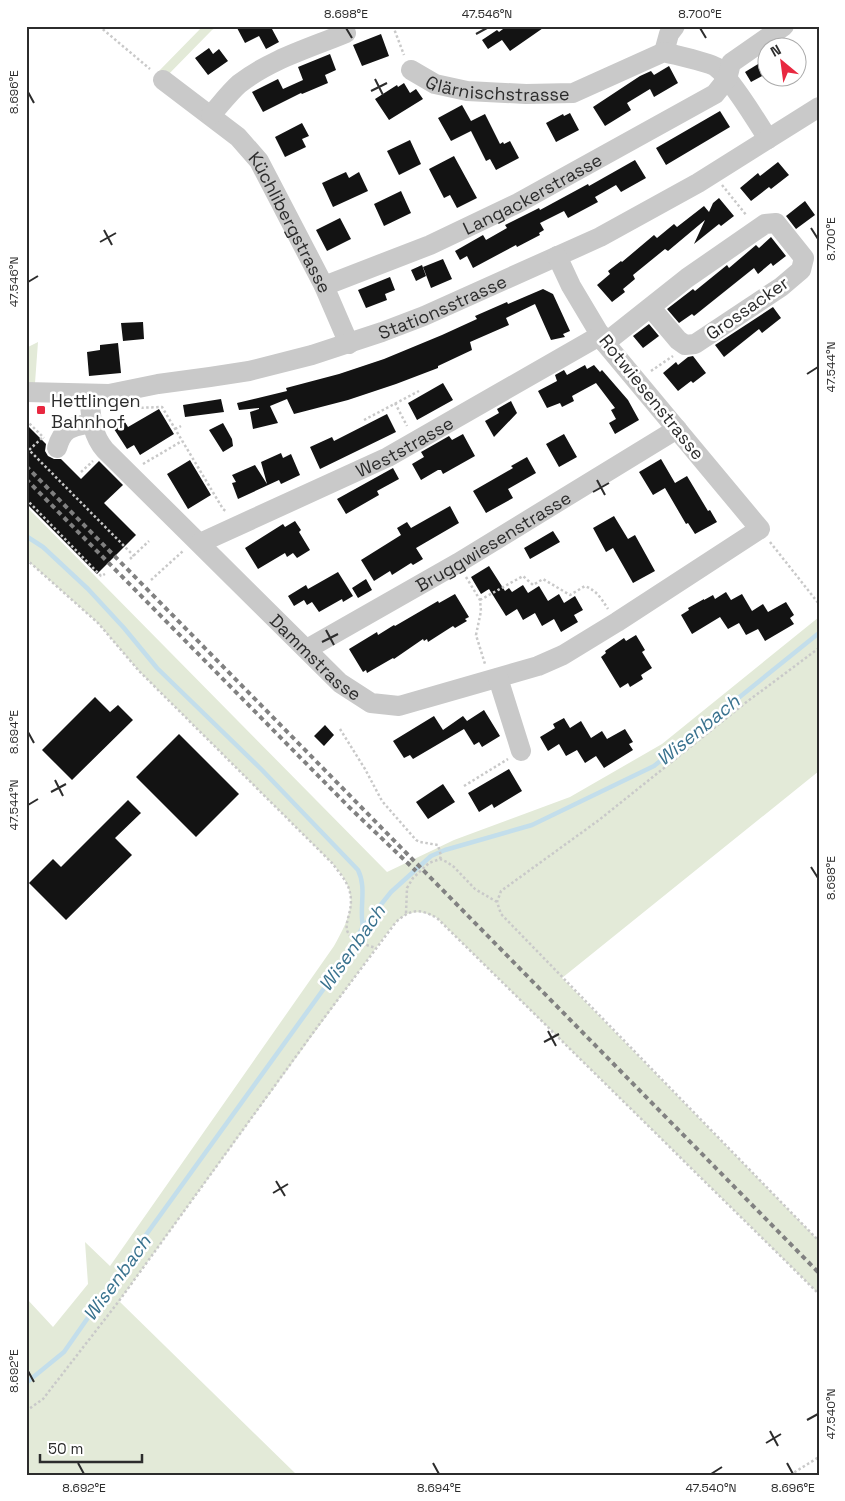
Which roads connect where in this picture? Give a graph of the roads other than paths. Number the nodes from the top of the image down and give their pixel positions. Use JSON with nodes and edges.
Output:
{"nodes":[{"id":1,"x":675,"y":26,"type":"edge"},
{"id":2,"x":784,"y":26,"type":"edge"},
{"id":3,"x":346,"y":33,"type":"dead end"},
{"id":4,"x":664,"y":52,"type":"junction"},
{"id":5,"x":412,"y":70,"type":"road end"},
{"id":6,"x":726,"y":78,"type":"junction"},
{"id":7,"x":163,"y":80,"type":"road end"},
{"id":8,"x":819,"y":107,"type":"edge"},
{"id":9,"x":211,"y":115,"type":"junction"},
{"id":10,"x":768,"y":139,"type":"junction"},
{"id":11,"x":557,"y":256,"type":"junction"},
{"id":12,"x":324,"y":286,"type":"junction"},
{"id":13,"x":651,"y":308,"type":"junction"},
{"id":14,"x":603,"y":339,"type":"junction"},
{"id":15,"x":348,"y":344,"type":"junction"},
{"id":16,"x":26,"y":392,"type":"edge"},
{"id":17,"x":89,"y":394,"type":"junction"},
{"id":18,"x":91,"y":423,"type":"junction"},
{"id":19,"x":677,"y":429,"type":"junction"},
{"id":20,"x":50,"y":443,"type":"road end"},
{"id":21,"x":760,"y":529,"type":"joint"},
{"id":22,"x":191,"y":547,"type":"junction"},
{"id":23,"x":307,"y":650,"type":"junction"},
{"id":24,"x":494,"y":679,"type":"junction"},
{"id":25,"x":521,"y":751,"type":"road end"}],
"edges":[{"from":1,"to":4,"type":"street"},
{"from":2,"to":6,"type":"street","name":"Langackerstrasse"},
{"from":3,"to":9,"type":"street"},
{"from":4,"to":5,"type":"street","name":"Glärnischstrasse"},
{"from":4,"to":6,"type":"street"},
{"from":6,"to":10,"type":"street"},
{"from":6,"to":12,"type":"street","name":"Langackerstrasse"},
{"from":7,"to":9,"type":"street","name":"Küchlibergstrasse"},
{"from":8,"to":10,"type":"street","name":"Stationsstrasse"},
{"from":9,"to":12,"type":"street","name":"Küchlibergstrasse"},
{"from":10,"to":11,"type":"street","name":"Stationsstrasse"},
{"from":11,"to":14,"type":"street","name":"Rotwiesenstrasse"},
{"from":11,"to":15,"type":"street","name":"Stationsstrasse"},
{"from":12,"to":15,"type":"street","name":"Küchlibergstrasse"},
{"from":13,"to":13,"type":"street","name":"Grossacker"},
{"from":13,"to":14,"type":"street","name":"Grossacker"},
{"from":14,"to":19,"type":"street","name":"Rotwiesenstrasse"},
{"from":14,"to":22,"type":"street","name":"Weststrasse"},
{"from":15,"to":17,"type":"street","name":"Stationsstrasse"},
{"from":16,"to":17,"type":"street","name":"Stationsstrasse"},
{"from":17,"to":18,"type":"street","name":"Dammstrasse"},
{"from":18,"to":20,"type":"street"},
{"from":18,"to":22,"type":"street","name":"Dammstrasse"},
{"from":19,"to":21,"type":"street","name":"Rotwiesenstrasse"},
{"from":19,"to":23,"type":"street","name":"Bruggwiesenstrasse"},
{"from":21,"to":24,"type":"street","name":"Dammstrasse"},
{"from":22,"to":23,"type":"street","name":"Dammstrasse"},
{"from":23,"to":24,"type":"street","name":"Dammstrasse"},
{"from":24,"to":25,"type":"street"}]}
